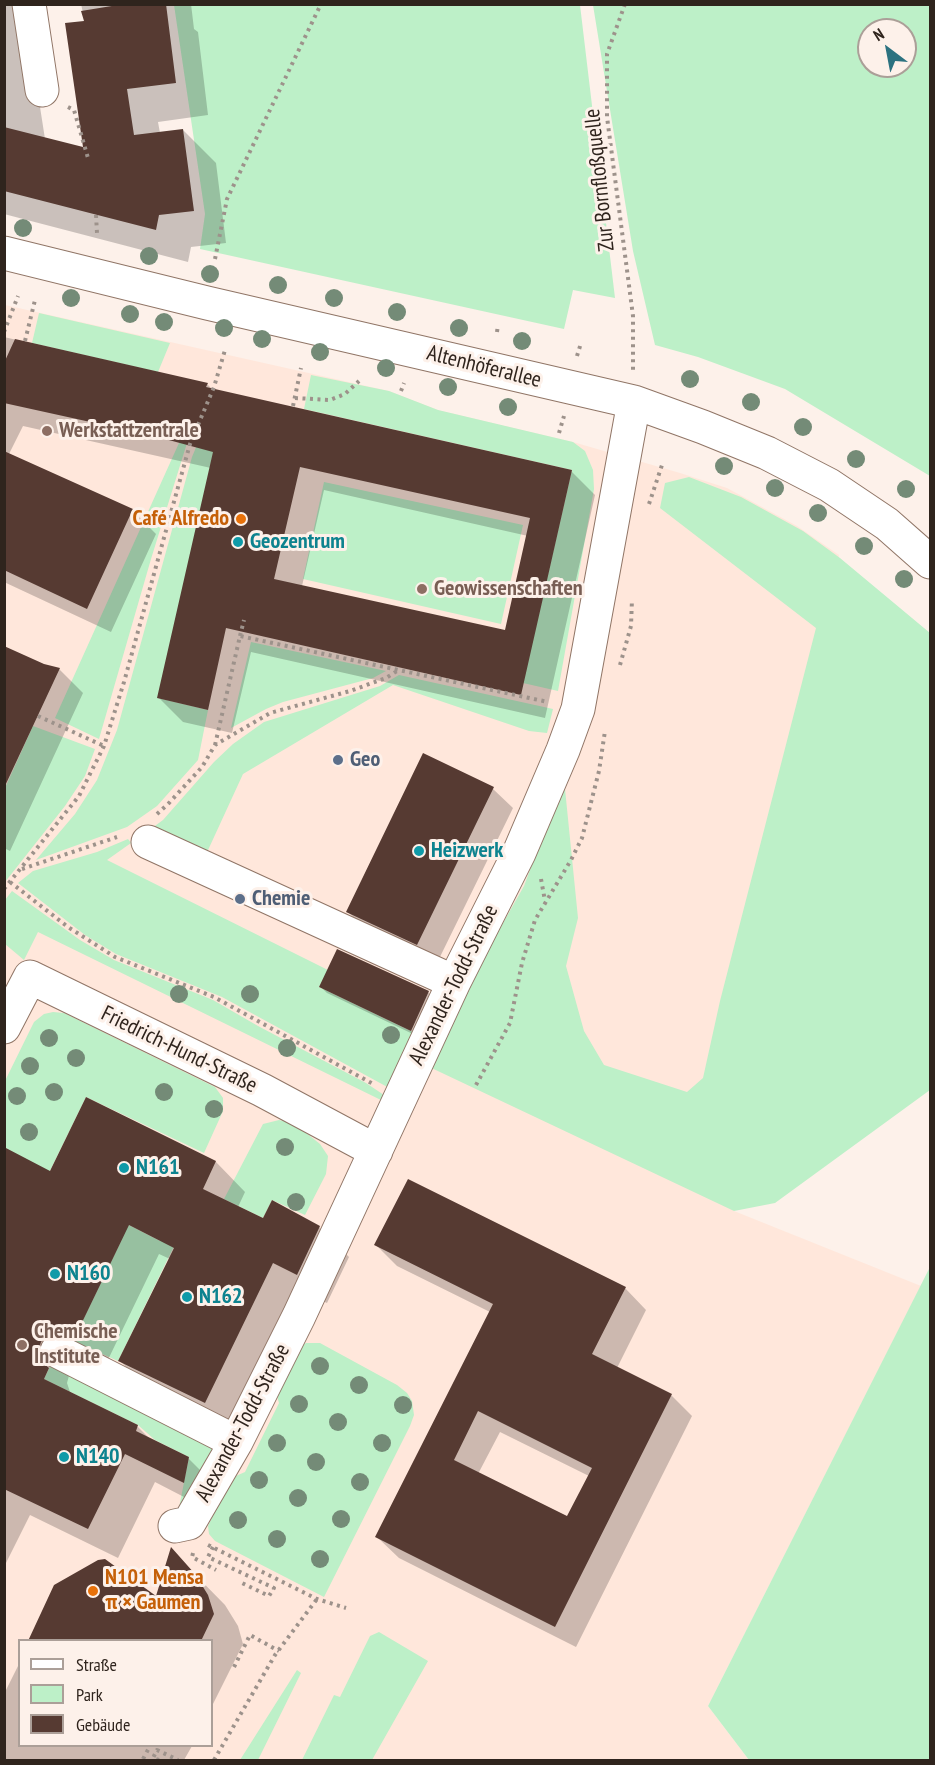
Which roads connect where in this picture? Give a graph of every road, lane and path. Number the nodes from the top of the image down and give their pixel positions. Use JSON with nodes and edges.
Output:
{"nodes":[{"id":1,"x":29,"y":4,"type":"edge"},
{"id":2,"x":321,"y":4,"type":"edge"},
{"id":3,"x":625,"y":4,"type":"edge"},
{"id":4,"x":42,"y":90,"type":"joint"},
{"id":5,"x":88,"y":158,"type":"dead end"},
{"id":6,"x":96,"y":215,"type":"dead end"},
{"id":7,"x":97,"y":233,"type":"dead end"},
{"id":8,"x":4,"y":253,"type":"edge"},
{"id":9,"x":215,"y":259,"type":"dead end"},
{"id":10,"x":18,"y":296,"type":"dead end"},
{"id":11,"x":35,"y":300,"type":"dead end"},
{"id":12,"x":498,"y":324,"type":"dead end"},
{"id":13,"x":4,"y":332,"type":"edge"},
{"id":14,"x":497,"y":332,"type":"dead end"},
{"id":15,"x":25,"y":341,"type":"dead end"},
{"id":16,"x":225,"y":350,"type":"dead end"},
{"id":17,"x":633,"y":355,"type":"dead end"},
{"id":18,"x":301,"y":368,"type":"dead end"},
{"id":19,"x":359,"y":381,"type":"dead end"},
{"id":20,"x":404,"y":383,"type":"dead end"},
{"id":21,"x":401,"y":391,"type":"dead end"},
{"id":22,"x":295,"y":398,"type":"junction"},
{"id":23,"x":634,"y":402,"type":"junction"},
{"id":24,"x":293,"y":406,"type":"dead end"},
{"id":25,"x":930,"y":562,"type":"edge"},
{"id":26,"x":244,"y":620,"type":"dead end"},
{"id":27,"x":240,"y":636,"type":"junction"},
{"id":28,"x":398,"y":670,"type":"junction"},
{"id":29,"x":578,"y":709,"type":"junction"},
{"id":30,"x":38,"y":716,"type":"dead end"},
{"id":31,"x":215,"y":745,"type":"junction"},
{"id":32,"x":104,"y":746,"type":"junction"},
{"id":33,"x":141,"y":832,"type":"junction"},
{"id":34,"x":21,"y":869,"type":"junction"},
{"id":35,"x":10,"y":882,"type":"junction"},
{"id":36,"x":4,"y":889,"type":"edge"},
{"id":37,"x":454,"y":982,"type":"junction"},
{"id":38,"x":4,"y":1027,"type":"edge"},
{"id":39,"x":399,"y":1099,"type":"junction"},
{"id":40,"x":376,"y":1151,"type":"junction"},
{"id":41,"x":57,"y":1351,"type":"dead end"},
{"id":42,"x":236,"y":1442,"type":"junction"},
{"id":43,"x":182,"y":1525,"type":"joint"},
{"id":44,"x":213,"y":1547,"type":"junction"},
{"id":45,"x":203,"y":1563,"type":"dead end"},
{"id":46,"x":216,"y":1570,"type":"dead end"},
{"id":47,"x":240,"y":1582,"type":"dead end"},
{"id":48,"x":317,"y":1599,"type":"junction"},
{"id":49,"x":346,"y":1608,"type":"dead end"},
{"id":50,"x":279,"y":1651,"type":"junction"},
{"id":51,"x":234,"y":1667,"type":"dead end"},
{"id":52,"x":149,"y":1747,"type":"edge"},
{"id":53,"x":143,"y":1759,"type":"dead end"},
{"id":54,"x":159,"y":1761,"type":"edge"},
{"id":55,"x":178,"y":1761,"type":"edge"},
{"id":56,"x":214,"y":1761,"type":"edge"}],
"edges":[{"from":1,"to":4,"type":"street"},
{"from":2,"to":9,"type":"path"},
{"from":3,"to":17,"type":"path","name":"Zur Bornfloßquelle"},
{"from":4,"to":5,"type":"path"},
{"from":6,"to":7,"type":"path"},
{"from":8,"to":23,"type":"street","name":"Altenhöferallee"},
{"from":10,"to":13,"type":"path"},
{"from":11,"to":15,"type":"path"},
{"from":12,"to":14,"type":"path"},
{"from":16,"to":32,"type":"path"},
{"from":18,"to":22,"type":"path"},
{"from":19,"to":22,"type":"path"},
{"from":20,"to":21,"type":"path"},
{"from":22,"to":24,"type":"path"},
{"from":23,"to":25,"type":"street","name":"Altenhöferallee"},
{"from":23,"to":29,"type":"street","name":"Alexander-Todd-Straße"},
{"from":26,"to":27,"type":"path"},
{"from":27,"to":28,"type":"path"},
{"from":27,"to":31,"type":"path"},
{"from":28,"to":29,"type":"path"},
{"from":28,"to":31,"type":"path"},
{"from":29,"to":37,"type":"street","name":"Alexander-Todd-Straße"},
{"from":30,"to":32,"type":"path"},
{"from":31,"to":33,"type":"path"},
{"from":32,"to":34,"type":"path"},
{"from":33,"to":34,"type":"path"},
{"from":33,"to":37,"type":"street"},
{"from":34,"to":35,"type":"path"},
{"from":35,"to":36,"type":"path"},
{"from":35,"to":39,"type":"path"},
{"from":37,"to":39,"type":"street","name":"Alexander-Todd-Straße"},
{"from":38,"to":40,"type":"street","name":"Friedrich-Hund-Straße"},
{"from":39,"to":40,"type":"street","name":"Alexander-Todd-Straße"},
{"from":40,"to":42,"type":"street","name":"Alexander-Todd-Straße"},
{"from":41,"to":42,"type":"street"},
{"from":42,"to":43,"type":"street","name":"Alexander-Todd-Straße"},
{"from":43,"to":44,"type":"path"},
{"from":44,"to":47,"type":"path"},
{"from":44,"to":48,"type":"path"},
{"from":45,"to":46,"type":"path"},
{"from":48,"to":49,"type":"path"},
{"from":48,"to":50,"type":"path"},
{"from":50,"to":51,"type":"path"},
{"from":50,"to":56,"type":"path"},
{"from":52,"to":53,"type":"path"},
{"from":54,"to":55,"type":"path"}]}
